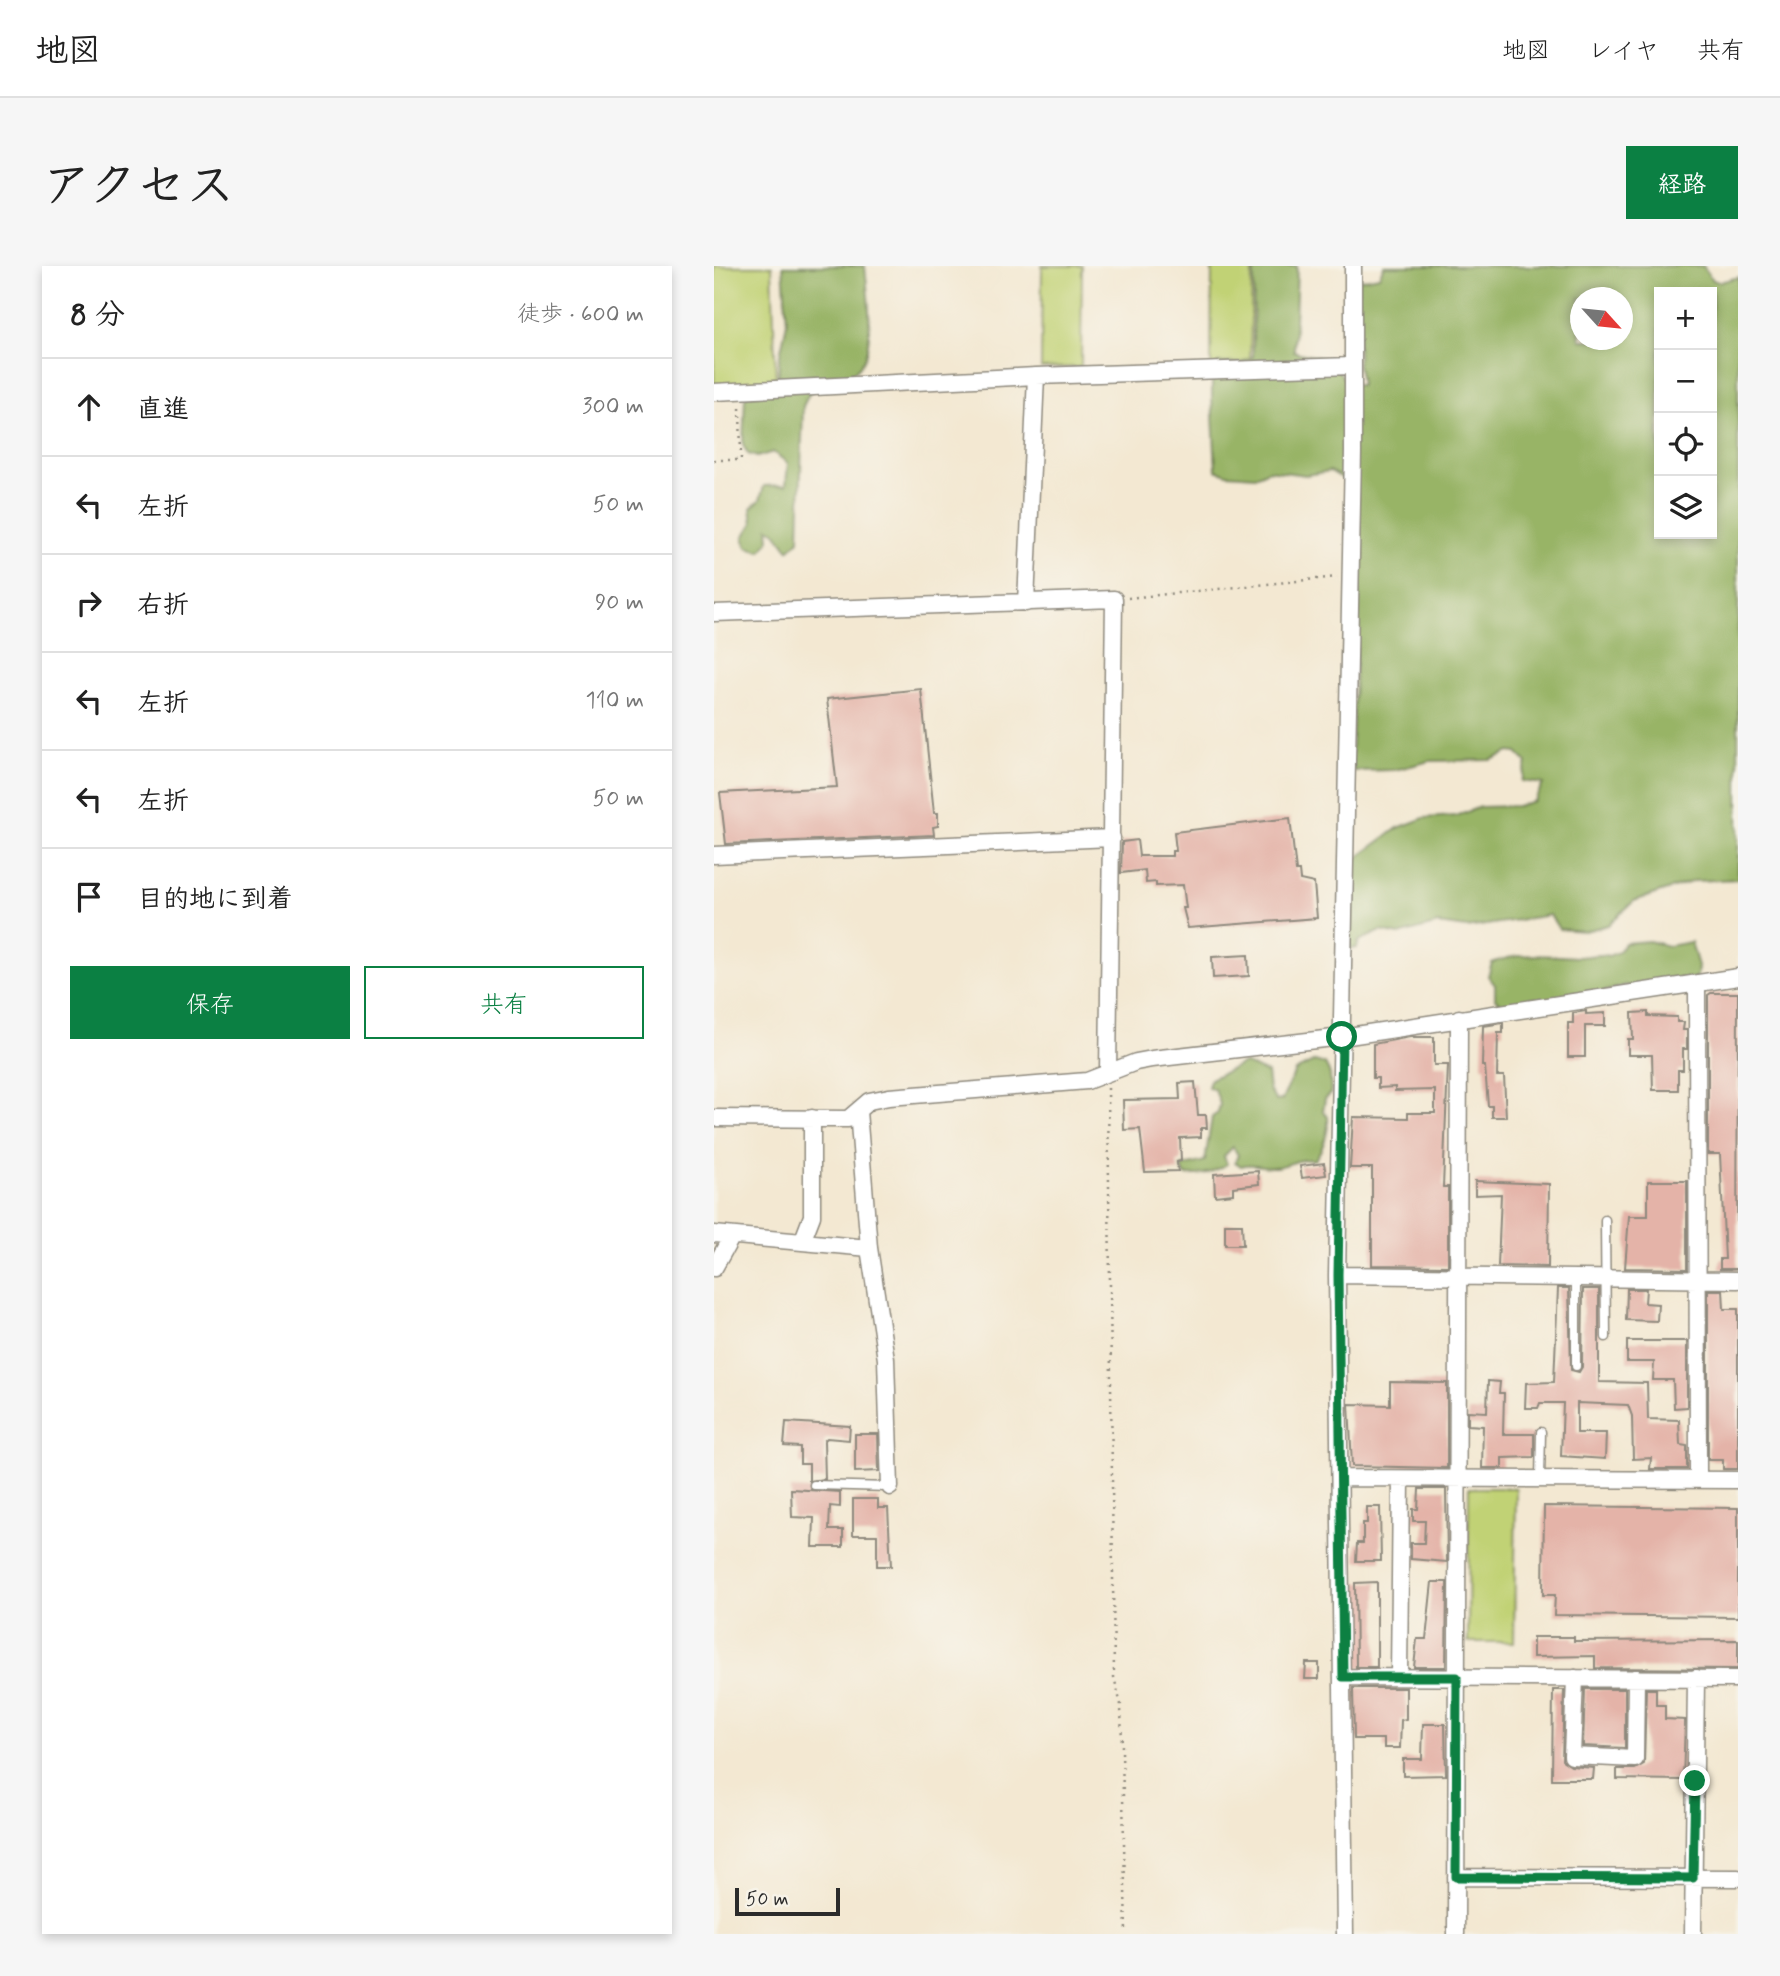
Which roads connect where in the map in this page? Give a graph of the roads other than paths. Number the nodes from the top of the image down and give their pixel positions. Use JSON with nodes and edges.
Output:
{"nodes":[{"id":1,"x":1353,"y":266,"type":"edge"},
{"id":2,"x":1353,"y":366,"type":"junction"},
{"id":3,"x":1037,"y":376,"type":"junction"},
{"id":4,"x":714,"y":392,"type":"edge"},
{"id":5,"x":1026,"y":603,"type":"junction"},
{"id":6,"x":714,"y":613,"type":"edge"},
{"id":7,"x":1112,"y":838,"type":"junction"},
{"id":8,"x":714,"y":855,"type":"edge"},
{"id":9,"x":1738,"y":977,"type":"edge"},
{"id":10,"x":1697,"y":983,"type":"junction"},
{"id":11,"x":1459,"y":1018,"type":"junction"},
{"id":12,"x":1342,"y":1037,"type":"junction"},
{"id":13,"x":1108,"y":1072,"type":"junction"},
{"id":14,"x":859,"y":1111,"type":"junction"},
{"id":15,"x":714,"y":1118,"type":"edge"},
{"id":16,"x":812,"y":1118,"type":"junction"},
{"id":17,"x":1605,"y":1220,"type":"dead end"},
{"id":18,"x":714,"y":1234,"type":"edge"},
{"id":19,"x":732,"y":1236,"type":"junction"},
{"id":20,"x":802,"y":1242,"type":"junction"},
{"id":21,"x":869,"y":1248,"type":"junction"},
{"id":22,"x":714,"y":1268,"type":"edge"},
{"id":23,"x":1338,"y":1275,"type":"junction"},
{"id":24,"x":1458,"y":1276,"type":"junction"},
{"id":25,"x":1576,"y":1278,"type":"junction"},
{"id":26,"x":1604,"y":1279,"type":"junction"},
{"id":27,"x":1697,"y":1280,"type":"junction"},
{"id":28,"x":1738,"y":1280,"type":"edge"},
{"id":29,"x":1606,"y":1337,"type":"dead end"},
{"id":30,"x":1576,"y":1366,"type":"dead end"},
{"id":31,"x":1541,"y":1432,"type":"dead end"},
{"id":32,"x":1340,"y":1478,"type":"junction"},
{"id":33,"x":1458,"y":1478,"type":"junction"},
{"id":34,"x":1401,"y":1479,"type":"junction"},
{"id":35,"x":1540,"y":1479,"type":"junction"},
{"id":36,"x":1698,"y":1479,"type":"junction"},
{"id":37,"x":1738,"y":1479,"type":"edge"},
{"id":38,"x":814,"y":1485,"type":"dead end"},
{"id":39,"x":890,"y":1486,"type":"joint"},
{"id":40,"x":1343,"y":1677,"type":"junction"},
{"id":41,"x":1399,"y":1677,"type":"junction"},
{"id":42,"x":1457,"y":1677,"type":"junction"},
{"id":43,"x":1574,"y":1678,"type":"junction"},
{"id":44,"x":1636,"y":1678,"type":"junction"},
{"id":45,"x":1696,"y":1678,"type":"junction"},
{"id":46,"x":1738,"y":1679,"type":"edge"},
{"id":47,"x":1456,"y":1877,"type":"junction"},
{"id":48,"x":1693,"y":1878,"type":"junction"},
{"id":49,"x":1738,"y":1878,"type":"edge"},
{"id":50,"x":1345,"y":1934,"type":"edge"},
{"id":51,"x":1456,"y":1934,"type":"edge"},
{"id":52,"x":1693,"y":1934,"type":"edge"}],
"edges":[{"from":1,"to":2,"type":"street"},
{"from":2,"to":3,"type":"street"},
{"from":2,"to":12,"type":"street"},
{"from":3,"to":4,"type":"street"},
{"from":3,"to":5,"type":"street"},
{"from":5,"to":6,"type":"street"},
{"from":5,"to":7,"type":"street"},
{"from":7,"to":8,"type":"street"},
{"from":7,"to":13,"type":"street"},
{"from":9,"to":10,"type":"street"},
{"from":10,"to":11,"type":"street"},
{"from":10,"to":27,"type":"street"},
{"from":11,"to":12,"type":"street"},
{"from":11,"to":24,"type":"street"},
{"from":12,"to":13,"type":"street"},
{"from":12,"to":23,"type":"street"},
{"from":13,"to":14,"type":"street"},
{"from":14,"to":16,"type":"street"},
{"from":14,"to":21,"type":"street"},
{"from":15,"to":16,"type":"street"},
{"from":16,"to":20,"type":"street"},
{"from":17,"to":26,"type":"lane"},
{"from":18,"to":19,"type":"street"},
{"from":19,"to":20,"type":"street"},
{"from":19,"to":22,"type":"street"},
{"from":20,"to":21,"type":"street"},
{"from":21,"to":39,"type":"street"},
{"from":23,"to":24,"type":"street"},
{"from":23,"to":32,"type":"street"},
{"from":24,"to":25,"type":"street"},
{"from":24,"to":33,"type":"street"},
{"from":25,"to":26,"type":"street"},
{"from":25,"to":30,"type":"lane"},
{"from":26,"to":27,"type":"street"},
{"from":26,"to":29,"type":"lane"},
{"from":27,"to":28,"type":"street"},
{"from":27,"to":36,"type":"street"},
{"from":31,"to":35,"type":"lane"},
{"from":32,"to":34,"type":"street"},
{"from":32,"to":40,"type":"street"},
{"from":33,"to":34,"type":"street"},
{"from":33,"to":35,"type":"street"},
{"from":33,"to":42,"type":"street"},
{"from":34,"to":41,"type":"street"},
{"from":35,"to":36,"type":"street"},
{"from":36,"to":37,"type":"street"},
{"from":38,"to":39,"type":"lane"},
{"from":40,"to":41,"type":"street"},
{"from":40,"to":50,"type":"street"},
{"from":41,"to":42,"type":"street"},
{"from":42,"to":43,"type":"street"},
{"from":42,"to":47,"type":"street"},
{"from":43,"to":44,"type":"street"},
{"from":43,"to":44,"type":"street"},
{"from":44,"to":45,"type":"street"},
{"from":45,"to":46,"type":"street"},
{"from":45,"to":48,"type":"street"},
{"from":47,"to":48,"type":"street"},
{"from":47,"to":51,"type":"street"},
{"from":48,"to":49,"type":"street"},
{"from":48,"to":52,"type":"street"}]}
